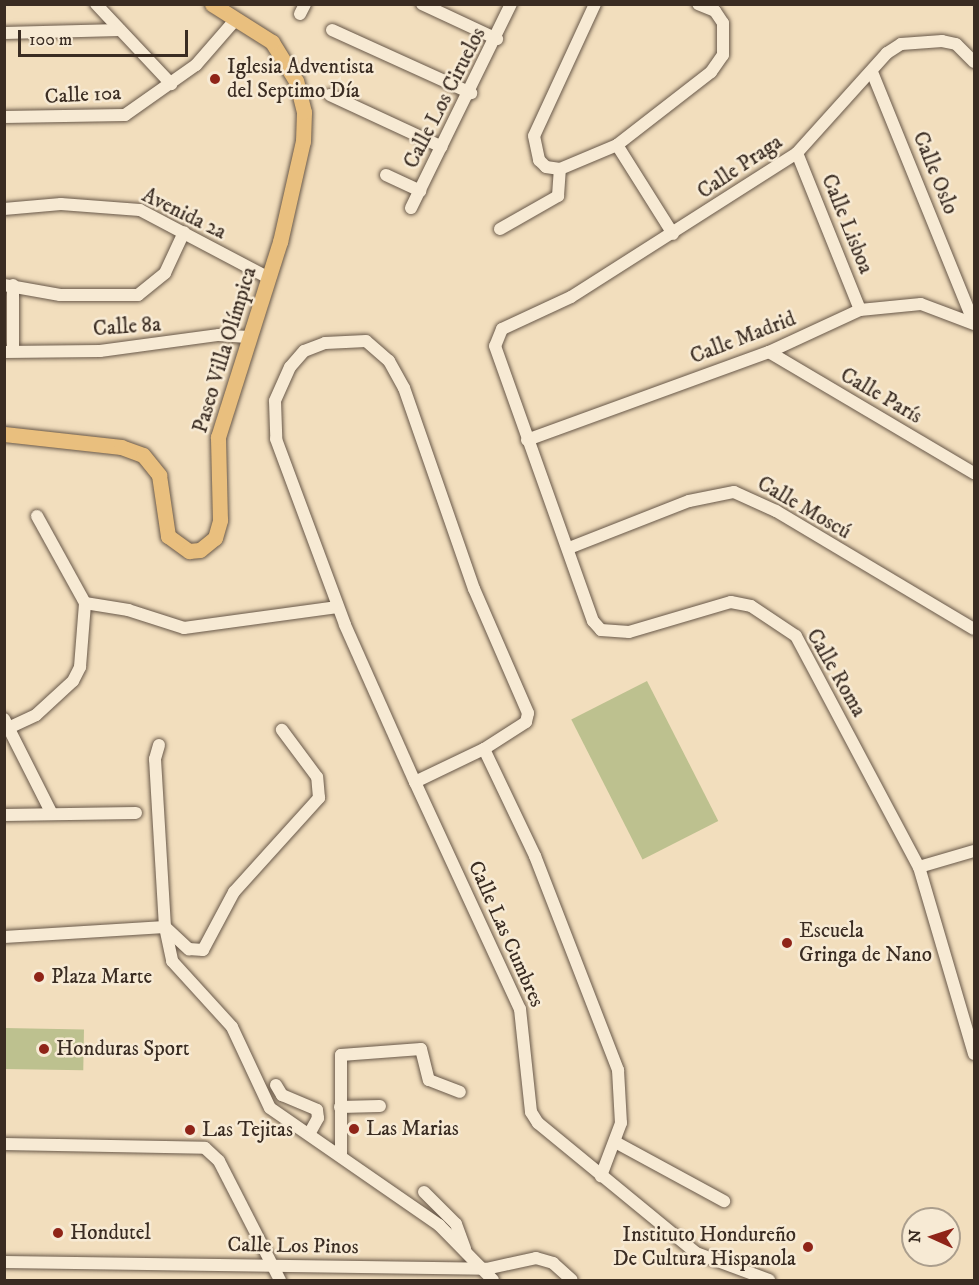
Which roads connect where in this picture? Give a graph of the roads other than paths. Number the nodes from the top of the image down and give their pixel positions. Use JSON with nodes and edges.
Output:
{"nodes":[{"id":1,"x":96,"y":4,"type":"edge"},
{"id":2,"x":212,"y":4,"type":"edge"},
{"id":3,"x":422,"y":4,"type":"edge"},
{"id":4,"x":512,"y":4,"type":"edge"},
{"id":5,"x":595,"y":4,"type":"edge"},
{"id":6,"x":698,"y":4,"type":"edge"},
{"id":7,"x":236,"y":19,"type":"junction"},
{"id":8,"x":120,"y":30,"type":"junction"},
{"id":9,"x":332,"y":30,"type":"dead end"},
{"id":10,"x":4,"y":33,"type":"edge"},
{"id":11,"x":497,"y":39,"type":"junction"},
{"id":12,"x":975,"y":62,"type":"edge"},
{"id":13,"x":872,"y":72,"type":"junction"},
{"id":14,"x":171,"y":84,"type":"junction"},
{"id":15,"x":471,"y":93,"type":"junction"},
{"id":16,"x":330,"y":95,"type":"dead end"},
{"id":17,"x":4,"y":117,"type":"edge"},
{"id":18,"x":617,"y":145,"type":"junction"},
{"id":19,"x":442,"y":147,"type":"junction"},
{"id":20,"x":797,"y":153,"type":"junction"},
{"id":21,"x":560,"y":170,"type":"junction"},
{"id":22,"x":386,"y":175,"type":"dead end"},
{"id":23,"x":420,"y":191,"type":"junction"},
{"id":24,"x":411,"y":208,"type":"dead end"},
{"id":25,"x":4,"y":209,"type":"edge"},
{"id":26,"x":500,"y":229,"type":"dead end"},
{"id":27,"x":184,"y":232,"type":"junction"},
{"id":28,"x":673,"y":234,"type":"junction"},
{"id":29,"x":269,"y":278,"type":"junction"},
{"id":30,"x":9,"y":285,"type":"edge"},
{"id":31,"x":860,"y":310,"type":"junction"},
{"id":32,"x":975,"y":324,"type":"edge"},
{"id":33,"x":502,"y":329,"type":"joint"},
{"id":34,"x":251,"y":337,"type":"junction"},
{"id":35,"x":9,"y":352,"type":"edge"},
{"id":36,"x":769,"y":352,"type":"junction"},
{"id":37,"x":4,"y":434,"type":"edge"},
{"id":38,"x":527,"y":440,"type":"junction"},
{"id":39,"x":975,"y":473,"type":"edge"},
{"id":40,"x":37,"y":516,"type":"dead end"},
{"id":41,"x":569,"y":548,"type":"junction"},
{"id":42,"x":85,"y":603,"type":"junction"},
{"id":43,"x":338,"y":607,"type":"junction"},
{"id":44,"x":975,"y":629,"type":"edge"},
{"id":45,"x":6,"y":726,"type":"edge"},
{"id":46,"x":282,"y":730,"type":"dead end"},
{"id":47,"x":159,"y":746,"type":"dead end"},
{"id":48,"x":484,"y":749,"type":"junction"},
{"id":49,"x":415,"y":782,"type":"junction"},
{"id":50,"x":136,"y":813,"type":"dead end"},
{"id":51,"x":52,"y":814,"type":"junction"},
{"id":52,"x":4,"y":815,"type":"edge"},
{"id":53,"x":975,"y":851,"type":"edge"},
{"id":54,"x":919,"y":867,"type":"junction"},
{"id":55,"x":165,"y":927,"type":"junction"},
{"id":56,"x":4,"y":937,"type":"edge"},
{"id":57,"x":975,"y":1054,"type":"edge"},
{"id":58,"x":276,"y":1085,"type":"dead end"},
{"id":59,"x":460,"y":1092,"type":"dead end"},
{"id":60,"x":380,"y":1106,"type":"dead end"},
{"id":61,"x":340,"y":1107,"type":"junction"},
{"id":62,"x":309,"y":1134,"type":"junction"},
{"id":63,"x":616,"y":1143,"type":"junction"},
{"id":64,"x":4,"y":1144,"type":"edge"},
{"id":65,"x":341,"y":1154,"type":"junction"},
{"id":66,"x":601,"y":1176,"type":"junction"},
{"id":67,"x":424,"y":1192,"type":"dead end"},
{"id":68,"x":724,"y":1201,"type":"dead end"},
{"id":69,"x":465,"y":1250,"type":"junction"},
{"id":70,"x":4,"y":1262,"type":"edge"},
{"id":71,"x":272,"y":1265,"type":"junction"},
{"id":72,"x":486,"y":1269,"type":"junction"},
{"id":73,"x":280,"y":1281,"type":"edge"},
{"id":74,"x":493,"y":1281,"type":"edge"},
{"id":75,"x":572,"y":1281,"type":"edge"},
{"id":76,"x":769,"y":1281,"type":"edge"}],
"edges":[{"from":1,"to":8,"type":"street"},
{"from":2,"to":7,"type":"main road","name":"Paseo Villa Olímpica"},
{"from":3,"to":11,"type":"street"},
{"from":4,"to":11,"type":"street","name":"Calle Los Ciruelos"},
{"from":5,"to":21,"type":"street"},
{"from":6,"to":18,"type":"street"},
{"from":7,"to":14,"type":"street","name":"Calle 10a"},
{"from":7,"to":29,"type":"main road","name":"Paseo Villa Olímpica"},
{"from":8,"to":10,"type":"street"},
{"from":8,"to":14,"type":"street"},
{"from":9,"to":15,"type":"street"},
{"from":11,"to":15,"type":"street","name":"Calle Los Ciruelos"},
{"from":12,"to":13,"type":"street","name":"Calle Praga"},
{"from":13,"to":20,"type":"street","name":"Calle Praga"},
{"from":13,"to":32,"type":"street","name":"Calle Oslo"},
{"from":14,"to":17,"type":"street","name":"Calle 10a"},
{"from":15,"to":19,"type":"street","name":"Calle Los Ciruelos"},
{"from":16,"to":19,"type":"street"},
{"from":18,"to":21,"type":"street"},
{"from":18,"to":28,"type":"street"},
{"from":19,"to":23,"type":"street","name":"Calle Los Ciruelos"},
{"from":20,"to":28,"type":"street","name":"Calle Praga"},
{"from":20,"to":31,"type":"street","name":"Calle Lisboa"},
{"from":21,"to":26,"type":"street"},
{"from":22,"to":23,"type":"street"},
{"from":23,"to":24,"type":"street","name":"Calle Los Ciruelos"},
{"from":25,"to":27,"type":"street","name":"Avenida 2a"},
{"from":27,"to":29,"type":"street","name":"Avenida 2a"},
{"from":27,"to":30,"type":"street"},
{"from":28,"to":33,"type":"street","name":"Calle Praga"},
{"from":29,"to":34,"type":"main road","name":"Paseo Villa Olímpica"},
{"from":30,"to":35,"type":"street"},
{"from":31,"to":32,"type":"street","name":"Calle Madrid"},
{"from":31,"to":36,"type":"street","name":"Calle Madrid"},
{"from":33,"to":38,"type":"street","name":"Calle Roma"},
{"from":34,"to":35,"type":"street","name":"Calle 8a"},
{"from":34,"to":37,"type":"main road","name":"Paseo Villa Olímpica"},
{"from":36,"to":38,"type":"street","name":"Calle Madrid"},
{"from":36,"to":39,"type":"street","name":"Calle París"},
{"from":38,"to":41,"type":"street","name":"Calle Roma"},
{"from":40,"to":42,"type":"street"},
{"from":41,"to":44,"type":"street","name":"Calle Moscú"},
{"from":41,"to":54,"type":"street","name":"Calle Roma"},
{"from":42,"to":43,"type":"street"},
{"from":42,"to":45,"type":"street"},
{"from":43,"to":48,"type":"street","name":"Calle Las Cumbres"},
{"from":43,"to":49,"type":"street","name":"Calle Las Cumbres"},
{"from":45,"to":51,"type":"street"},
{"from":46,"to":55,"type":"street"},
{"from":47,"to":55,"type":"street"},
{"from":48,"to":49,"type":"street","name":"Calle Las Cumbres"},
{"from":48,"to":63,"type":"street"},
{"from":49,"to":66,"type":"street","name":"Calle Las Cumbres"},
{"from":50,"to":51,"type":"street"},
{"from":51,"to":52,"type":"street"},
{"from":53,"to":54,"type":"street"},
{"from":54,"to":57,"type":"street","name":"Calle Roma"},
{"from":55,"to":56,"type":"street"},
{"from":55,"to":62,"type":"street"},
{"from":58,"to":62,"type":"street"},
{"from":59,"to":61,"type":"street"},
{"from":60,"to":61,"type":"street"},
{"from":61,"to":65,"type":"street"},
{"from":62,"to":65,"type":"street"},
{"from":63,"to":66,"type":"street"},
{"from":63,"to":68,"type":"street"},
{"from":64,"to":71,"type":"street"},
{"from":65,"to":69,"type":"street"},
{"from":66,"to":76,"type":"street","name":"Calle Las Cumbres"},
{"from":67,"to":69,"type":"street"},
{"from":69,"to":72,"type":"street"},
{"from":70,"to":71,"type":"street","name":"Calle Los Pinos"},
{"from":71,"to":72,"type":"street","name":"Calle Los Pinos"},
{"from":71,"to":73,"type":"street"},
{"from":72,"to":74,"type":"street"},
{"from":72,"to":75,"type":"street","name":"Calle Los Pinos"}]}
